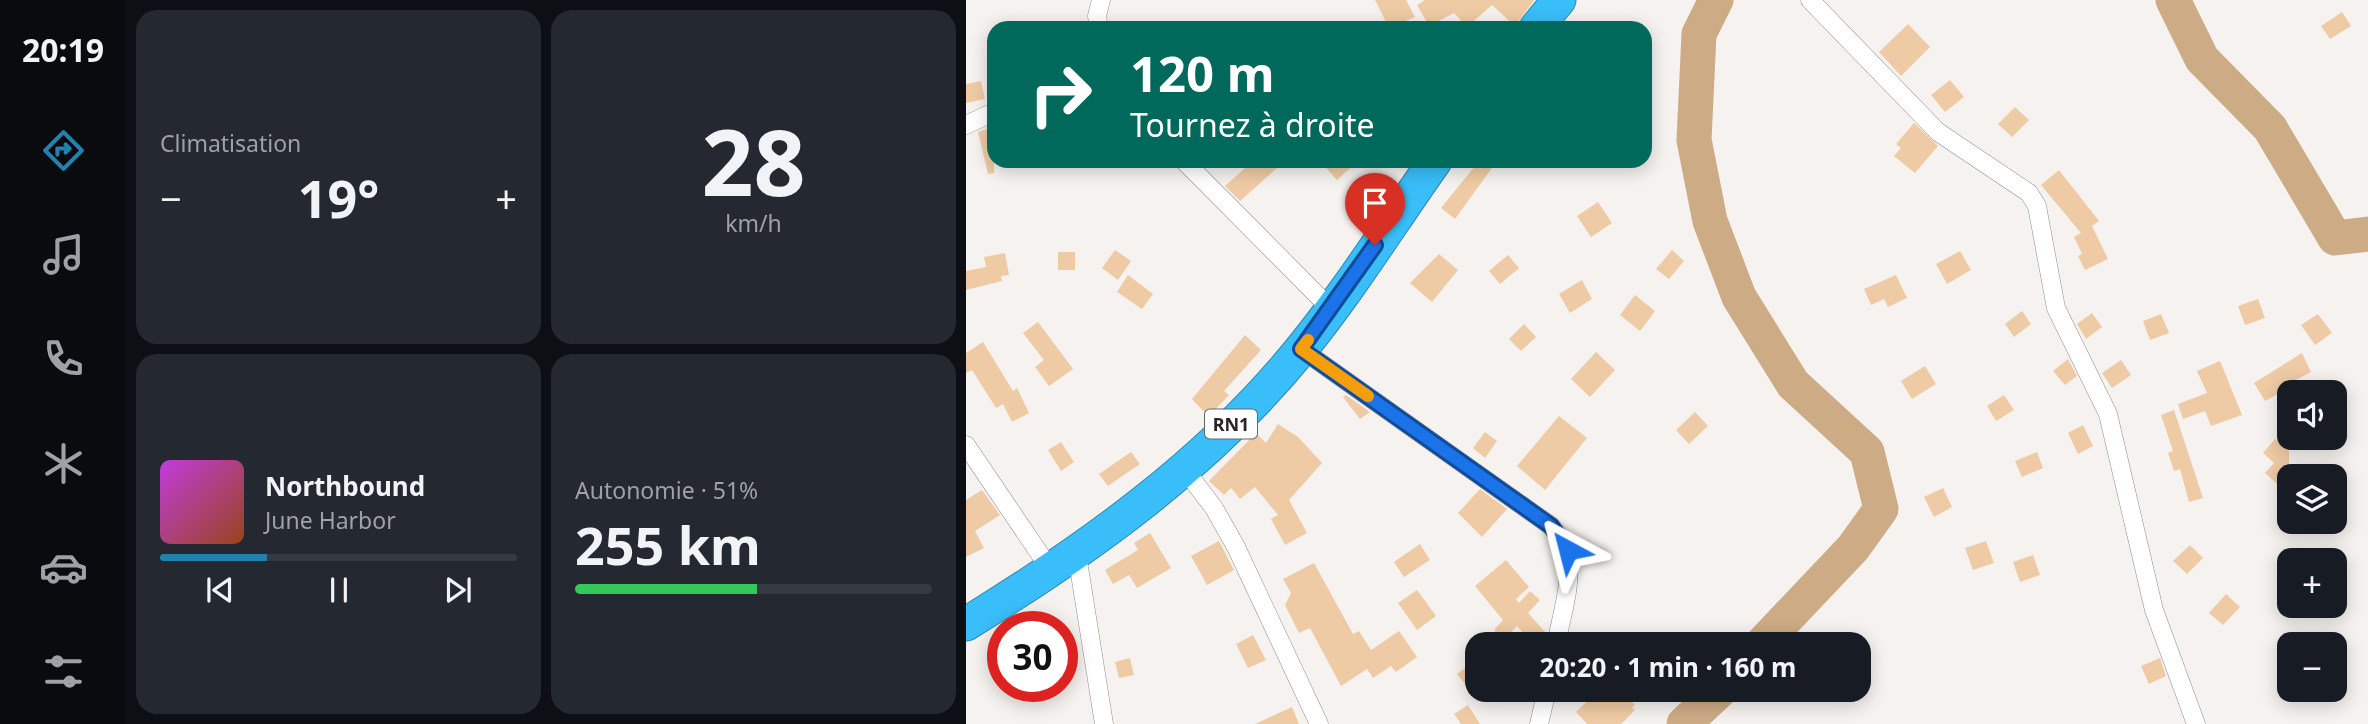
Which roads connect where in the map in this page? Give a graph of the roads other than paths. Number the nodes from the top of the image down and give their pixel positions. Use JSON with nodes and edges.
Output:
{"nodes":[{"id":1,"x":1101,"y":0,"type":"edge"},
{"id":2,"x":1559,"y":0,"type":"edge"},
{"id":3,"x":1810,"y":0,"type":"edge"},
{"id":4,"x":1098,"y":21,"type":"edge"},
{"id":5,"x":1542,"y":21,"type":"edge"},
{"id":6,"x":987,"y":115,"type":"edge"},
{"id":7,"x":966,"y":125,"type":"edge"},
{"id":8,"x":1191,"y":168,"type":"edge"},
{"id":9,"x":1430,"y":168,"type":"edge"},
{"id":10,"x":1331,"y":309,"type":"junction"},
{"id":11,"x":1301,"y":349,"type":"junction"},
{"id":12,"x":966,"y":444,"type":"edge"},
{"id":13,"x":1185,"y":470,"type":"junction"},
{"id":14,"x":1064,"y":563,"type":"junction"},
{"id":15,"x":966,"y":624,"type":"edge"},
{"id":16,"x":1558,"y":632,"type":"edge"},
{"id":17,"x":1544,"y":702,"type":"edge"},
{"id":18,"x":1104,"y":724,"type":"edge"},
{"id":19,"x":1319,"y":724,"type":"edge"},
{"id":20,"x":1539,"y":724,"type":"edge"},
{"id":21,"x":2196,"y":724,"type":"edge"}],
"edges":[{"from":1,"to":4,"type":"street"},
{"from":2,"to":5,"type":"highway"},
{"from":3,"to":21,"type":"street"},
{"from":6,"to":7,"type":"street"},
{"from":8,"to":10,"type":"street"},
{"from":9,"to":10,"type":"highway","number":"RN1"},
{"from":10,"to":11,"type":"highway","number":"RN1"},
{"from":11,"to":13,"type":"highway","number":"RN1"},
{"from":11,"to":16,"type":"street"},
{"from":12,"to":14,"type":"street"},
{"from":13,"to":14,"type":"highway","number":"RN1"},
{"from":13,"to":19,"type":"street"},
{"from":14,"to":15,"type":"highway","number":"RN1"},
{"from":14,"to":18,"type":"street"},
{"from":17,"to":20,"type":"street"}]}
